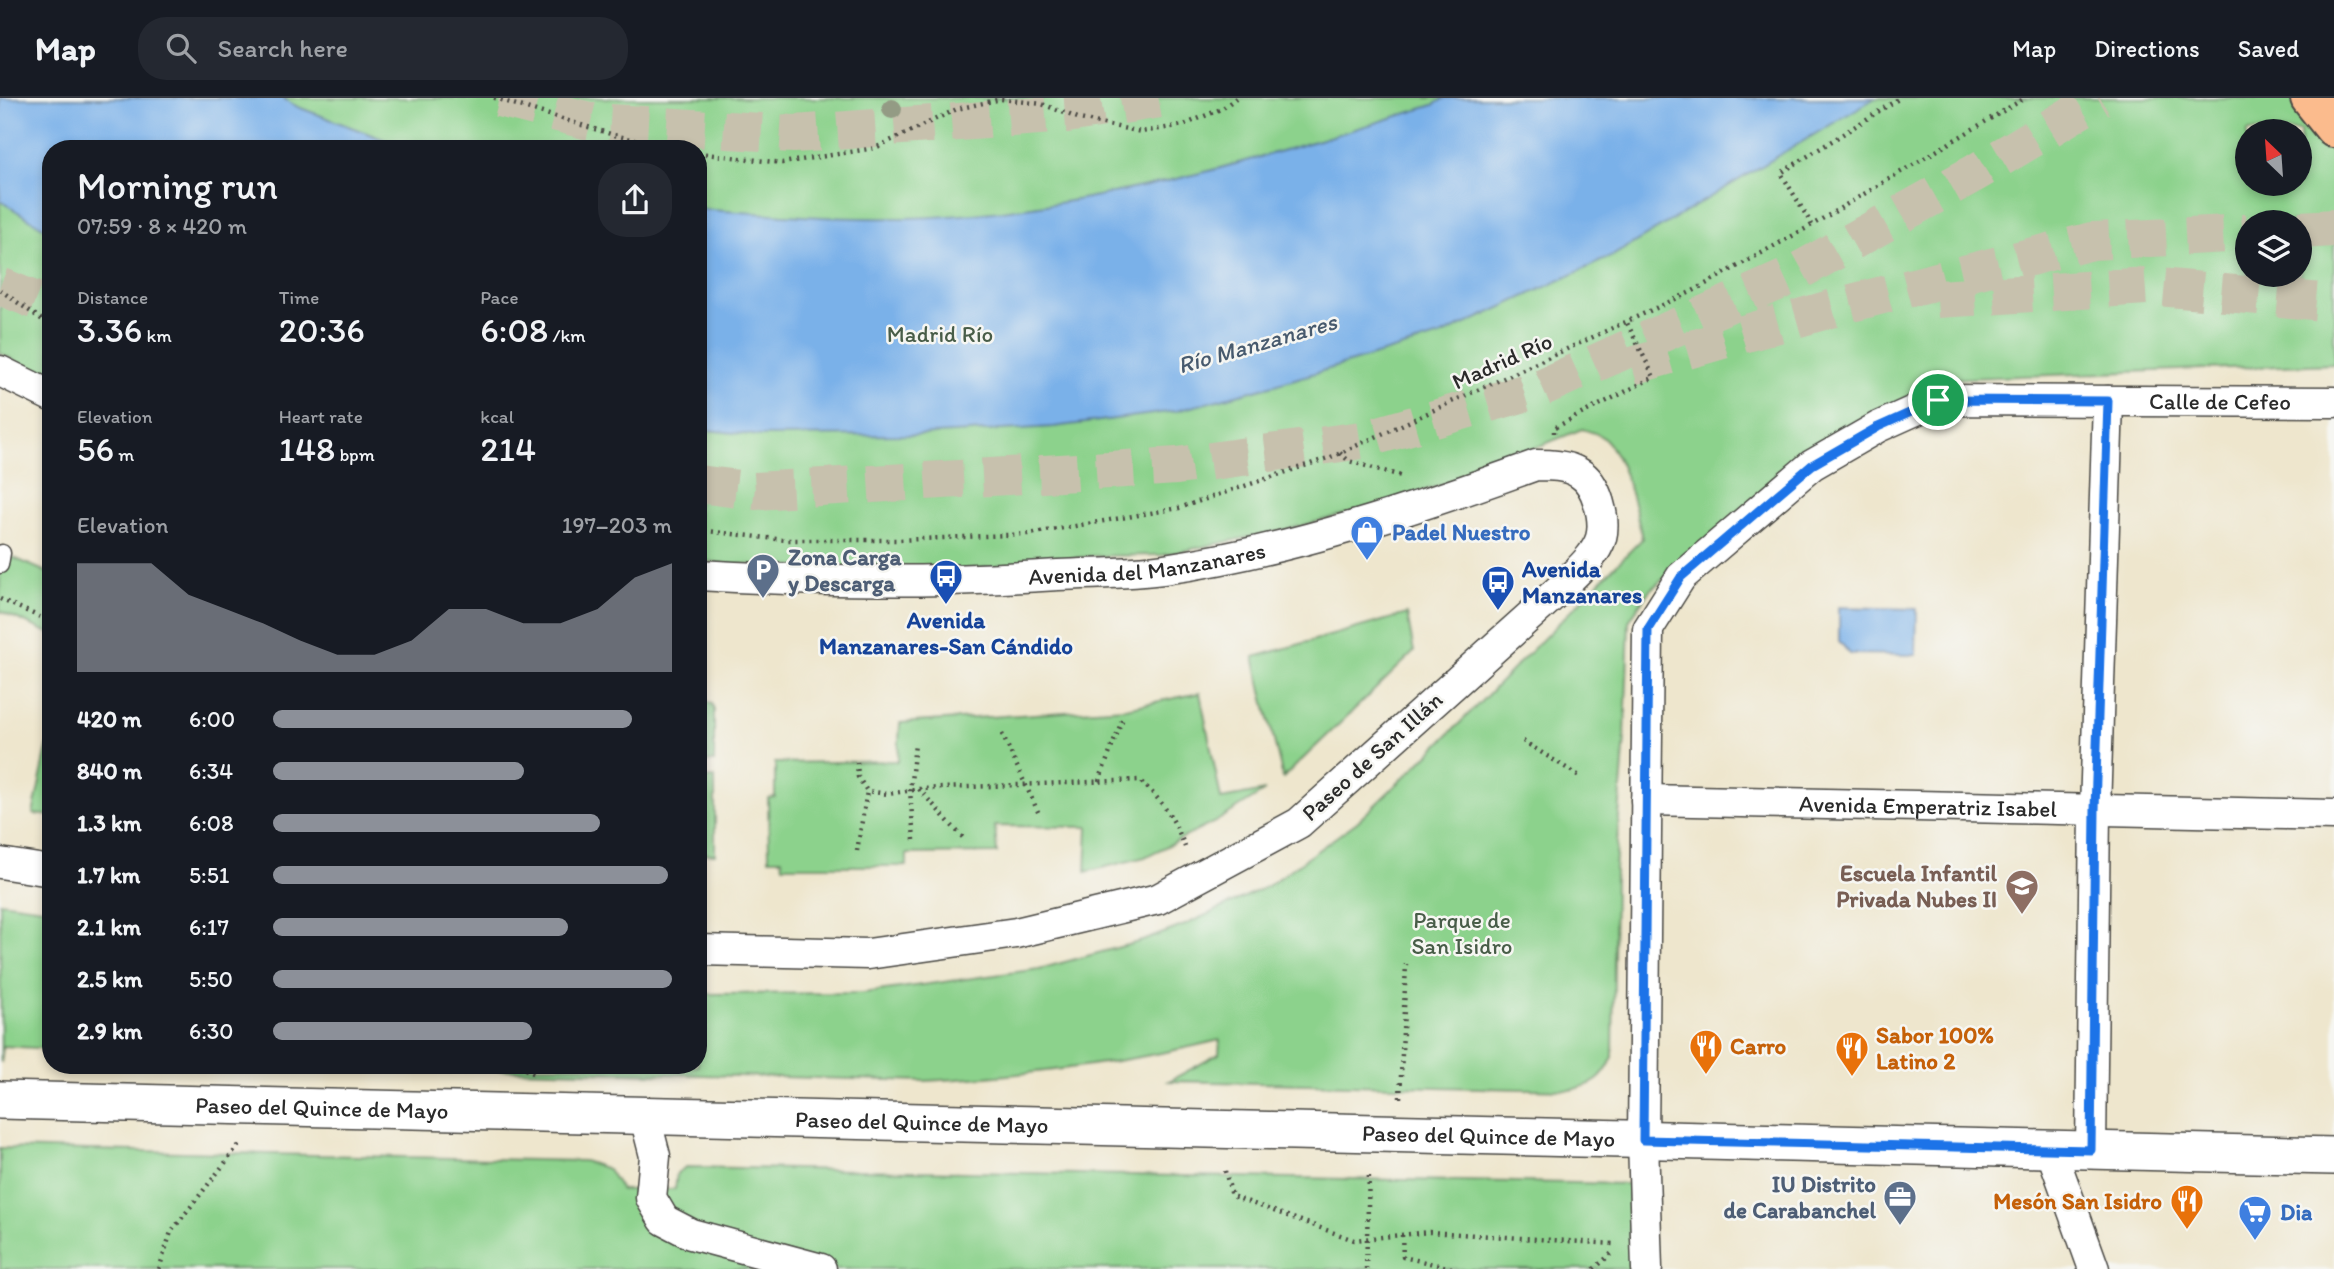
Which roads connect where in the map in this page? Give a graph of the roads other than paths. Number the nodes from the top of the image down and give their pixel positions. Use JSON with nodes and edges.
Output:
{"nodes":[{"id":1,"x":0,"y":371,"type":"edge"},
{"id":2,"x":42,"y":392,"type":"edge"},
{"id":3,"x":2108,"y":401,"type":"junction"},
{"id":4,"x":2334,"y":402,"type":"edge"},
{"id":5,"x":1581,"y":473,"type":"joint"},
{"id":6,"x":707,"y":576,"type":"edge"},
{"id":7,"x":1646,"y":800,"type":"junction"},
{"id":8,"x":2095,"y":810,"type":"junction"},
{"id":9,"x":2334,"y":815,"type":"edge"},
{"id":10,"x":0,"y":863,"type":"edge"},
{"id":11,"x":42,"y":870,"type":"edge"},
{"id":12,"x":707,"y":950,"type":"edge"},
{"id":13,"x":0,"y":1100,"type":"edge"},
{"id":14,"x":645,"y":1116,"type":"junction"},
{"id":15,"x":1643,"y":1140,"type":"junction"},
{"id":16,"x":2051,"y":1150,"type":"junction"},
{"id":17,"x":2091,"y":1150,"type":"junction"},
{"id":18,"x":2334,"y":1156,"type":"edge"},
{"id":19,"x":821,"y":1269,"type":"edge"},
{"id":20,"x":1647,"y":1269,"type":"edge"},
{"id":21,"x":2094,"y":1269,"type":"edge"}],
"edges":[{"from":1,"to":2,"type":"street"},
{"from":3,"to":4,"type":"street","name":"Calle de Cefeo"},
{"from":3,"to":7,"type":"street","name":"Calle de Cefeo"},
{"from":3,"to":8,"type":"street"},
{"from":5,"to":6,"type":"street","name":"Avenida del Manzanares"},
{"from":5,"to":12,"type":"street","name":"Paseo de San Illán"},
{"from":7,"to":8,"type":"street","name":"Avenida Emperatriz Isabel"},
{"from":7,"to":15,"type":"street","name":"Calle de Cefeo"},
{"from":8,"to":9,"type":"street","name":"Avenida Emperatriz Isabel"},
{"from":8,"to":17,"type":"street"},
{"from":10,"to":11,"type":"street"},
{"from":13,"to":14,"type":"street","name":"Paseo del Quince de Mayo"},
{"from":14,"to":15,"type":"street","name":"Paseo del Quince de Mayo"},
{"from":14,"to":19,"type":"street"},
{"from":15,"to":16,"type":"street","name":"Paseo del Quince de Mayo"},
{"from":15,"to":20,"type":"street","name":"Calle de Cefeo"},
{"from":16,"to":17,"type":"street","name":"Paseo del Quince de Mayo"},
{"from":16,"to":21,"type":"street"},
{"from":17,"to":18,"type":"street","name":"Paseo del Quince de Mayo"}]}
